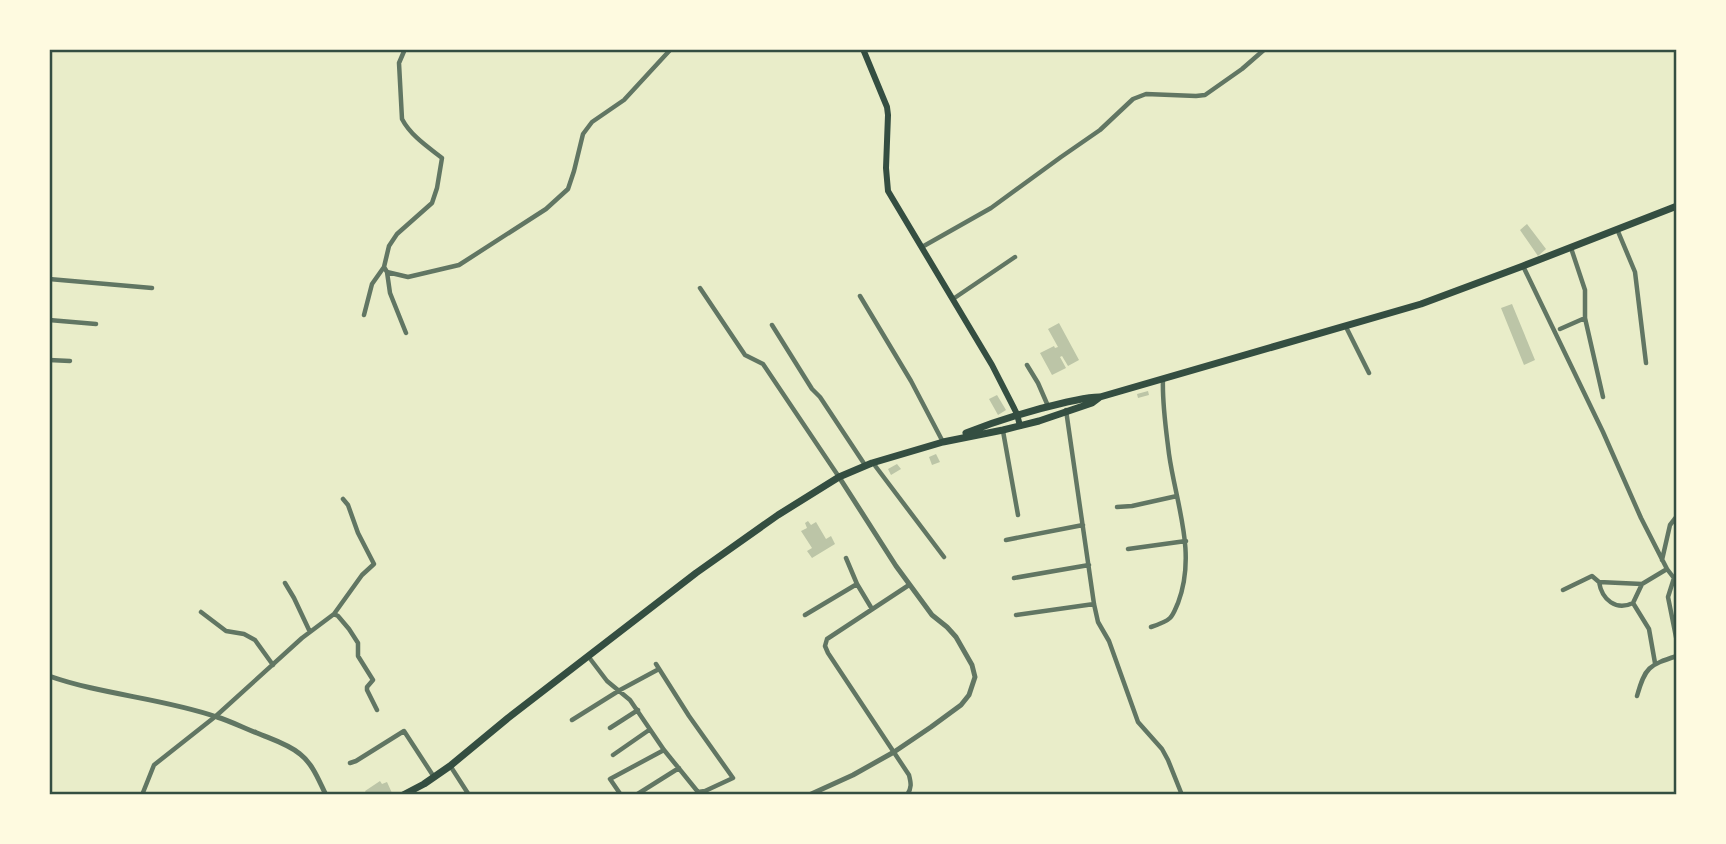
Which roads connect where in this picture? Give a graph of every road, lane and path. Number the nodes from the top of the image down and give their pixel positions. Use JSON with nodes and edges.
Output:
{"nodes":[{"id":1,"x":405,"y":49,"type":"edge"},
{"id":2,"x":671,"y":49,"type":"edge"},
{"id":3,"x":863,"y":49,"type":"edge"},
{"id":4,"x":1265,"y":49,"type":"edge"},
{"id":5,"x":1677,"y":205,"type":"edge"},
{"id":6,"x":1618,"y":229,"type":"junction"},
{"id":7,"x":922,"y":247,"type":"junction"},
{"id":8,"x":1570,"y":247,"type":"junction"},
{"id":9,"x":1015,"y":257,"type":"dead end"},
{"id":10,"x":1523,"y":266,"type":"junction"},
{"id":11,"x":386,"y":269,"type":"junction"},
{"id":12,"x":49,"y":279,"type":"edge"},
{"id":13,"x":152,"y":288,"type":"dead end"},
{"id":14,"x":700,"y":288,"type":"dead end"},
{"id":15,"x":859,"y":296,"type":"dead end"},
{"id":16,"x":952,"y":299,"type":"junction"},
{"id":17,"x":364,"y":315,"type":"dead end"},
{"id":18,"x":1585,"y":318,"type":"junction"},
{"id":19,"x":49,"y":320,"type":"edge"},
{"id":20,"x":96,"y":324,"type":"dead end"},
{"id":21,"x":772,"y":325,"type":"dead end"},
{"id":22,"x":1346,"y":327,"type":"junction"},
{"id":23,"x":1560,"y":329,"type":"dead end"},
{"id":24,"x":407,"y":333,"type":"dead end"},
{"id":25,"x":49,"y":360,"type":"edge"},
{"id":26,"x":70,"y":361,"type":"dead end"},
{"id":27,"x":1646,"y":363,"type":"dead end"},
{"id":28,"x":1027,"y":365,"type":"dead end"},
{"id":29,"x":1368,"y":373,"type":"dead end"},
{"id":30,"x":1163,"y":379,"type":"junction"},
{"id":31,"x":1100,"y":397,"type":"junction"},
{"id":32,"x":1602,"y":397,"type":"dead end"},
{"id":33,"x":1063,"y":403,"type":"junction"},
{"id":34,"x":1048,"y":406,"type":"junction"},
{"id":35,"x":1031,"y":411,"type":"junction"},
{"id":36,"x":1066,"y":412,"type":"junction"},
{"id":37,"x":1017,"y":414,"type":"junction"},
{"id":38,"x":1033,"y":422,"type":"junction"},
{"id":39,"x":1020,"y":426,"type":"junction"},
{"id":40,"x":1003,"y":430,"type":"junction"},
{"id":41,"x":947,"y":441,"type":"junction"},
{"id":42,"x":869,"y":464,"type":"junction"},
{"id":43,"x":839,"y":477,"type":"junction"},
{"id":44,"x":1177,"y":496,"type":"junction"},
{"id":45,"x":343,"y":499,"type":"dead end"},
{"id":46,"x":1117,"y":507,"type":"dead end"},
{"id":47,"x":1018,"y":514,"type":"dead end"},
{"id":48,"x":1677,"y":516,"type":"edge"},
{"id":49,"x":1083,"y":525,"type":"junction"},
{"id":50,"x":1006,"y":540,"type":"dead end"},
{"id":51,"x":1186,"y":541,"type":"junction"},
{"id":52,"x":1128,"y":549,"type":"dead end"},
{"id":53,"x":944,"y":557,"type":"dead end"},
{"id":54,"x":846,"y":558,"type":"dead end"},
{"id":55,"x":1662,"y":559,"type":"junction"},
{"id":56,"x":1088,"y":565,"type":"junction"},
{"id":57,"x":1667,"y":569,"type":"junction"},
{"id":58,"x":1014,"y":578,"type":"dead end"},
{"id":59,"x":1675,"y":580,"type":"edge"},
{"id":60,"x":1599,"y":582,"type":"junction"},
{"id":61,"x":285,"y":583,"type":"dead end"},
{"id":62,"x":857,"y":584,"type":"junction"},
{"id":63,"x":1642,"y":584,"type":"junction"},
{"id":64,"x":909,"y":585,"type":"junction"},
{"id":65,"x":1563,"y":590,"type":"dead end"},
{"id":66,"x":1633,"y":603,"type":"junction"},
{"id":67,"x":1094,"y":604,"type":"junction"},
{"id":68,"x":873,"y":609,"type":"junction"},
{"id":69,"x":201,"y":612,"type":"dead end"},
{"id":70,"x":334,"y":614,"type":"junction"},
{"id":71,"x":805,"y":615,"type":"dead end"},
{"id":72,"x":1016,"y":615,"type":"dead end"},
{"id":73,"x":1151,"y":627,"type":"dead end"},
{"id":74,"x":310,"y":632,"type":"junction"},
{"id":75,"x":1677,"y":642,"type":"edge"},
{"id":76,"x":1677,"y":655,"type":"edge"},
{"id":77,"x":589,"y":656,"type":"junction"},
{"id":78,"x":1655,"y":663,"type":"junction"},
{"id":79,"x":273,"y":665,"type":"junction"},
{"id":80,"x":49,"y":676,"type":"edge"},
{"id":81,"x":620,"y":690,"type":"junction"},
{"id":82,"x":1637,"y":696,"type":"dead end"},
{"id":83,"x":377,"y":710,"type":"dead end"},
{"id":84,"x":638,"y":710,"type":"junction"},
{"id":85,"x":216,"y":716,"type":"junction"},
{"id":86,"x":572,"y":720,"type":"dead end"},
{"id":87,"x":610,"y":728,"type":"dead end"},
{"id":88,"x":649,"y":730,"type":"junction"},
{"id":89,"x":664,"y":750,"type":"junction"},
{"id":90,"x":894,"y":752,"type":"junction"},
{"id":91,"x":613,"y":755,"type":"dead end"},
{"id":92,"x":350,"y":762,"type":"dead end"},
{"id":93,"x":450,"y":766,"type":"junction"},
{"id":94,"x":679,"y":768,"type":"junction"},
{"id":95,"x":434,"y":777,"type":"junction"},
{"id":96,"x":142,"y":795,"type":"edge"},
{"id":97,"x":326,"y":795,"type":"edge"},
{"id":98,"x":403,"y":795,"type":"edge"},
{"id":99,"x":469,"y":795,"type":"edge"},
{"id":100,"x":621,"y":795,"type":"edge"},
{"id":101,"x":636,"y":795,"type":"edge"},
{"id":102,"x":809,"y":795,"type":"edge"},
{"id":103,"x":907,"y":795,"type":"edge"},
{"id":104,"x":1182,"y":795,"type":"edge"}],
"edges":[{"from":1,"to":11,"type":"street"},
{"from":2,"to":11,"type":"street"},
{"from":3,"to":7,"type":"main road"},
{"from":4,"to":7,"type":"street"},
{"from":5,"to":6,"type":"highway"},
{"from":6,"to":8,"type":"highway"},
{"from":6,"to":27,"type":"street"},
{"from":7,"to":16,"type":"main road"},
{"from":8,"to":10,"type":"highway"},
{"from":8,"to":18,"type":"street"},
{"from":9,"to":16,"type":"street"},
{"from":10,"to":22,"type":"highway"},
{"from":10,"to":55,"type":"street"},
{"from":11,"to":17,"type":"street"},
{"from":11,"to":24,"type":"street"},
{"from":12,"to":13,"type":"street"},
{"from":14,"to":43,"type":"street"},
{"from":15,"to":41,"type":"street"},
{"from":16,"to":37,"type":"main road"},
{"from":18,"to":23,"type":"street"},
{"from":18,"to":32,"type":"street"},
{"from":19,"to":20,"type":"street"},
{"from":21,"to":42,"type":"street"},
{"from":22,"to":29,"type":"street"},
{"from":22,"to":30,"type":"highway"},
{"from":25,"to":26,"type":"street"},
{"from":28,"to":34,"type":"street"},
{"from":30,"to":31,"type":"highway"},
{"from":30,"to":44,"type":"street"},
{"from":31,"to":33,"type":"highway"},
{"from":31,"to":36,"type":"highway"},
{"from":33,"to":34,"type":"highway"},
{"from":33,"to":36,"type":"street"},
{"from":34,"to":35,"type":"highway"},
{"from":35,"to":37,"type":"highway"},
{"from":35,"to":38,"type":"highway"},
{"from":36,"to":38,"type":"highway"},
{"from":36,"to":49,"type":"street"},
{"from":37,"to":39,"type":"main road"},
{"from":37,"to":41,"type":"highway"},
{"from":38,"to":39,"type":"highway"},
{"from":39,"to":40,"type":"highway"},
{"from":40,"to":41,"type":"highway"},
{"from":40,"to":47,"type":"street"},
{"from":41,"to":42,"type":"highway"},
{"from":42,"to":43,"type":"highway"},
{"from":42,"to":53,"type":"street"},
{"from":43,"to":64,"type":"street"},
{"from":43,"to":77,"type":"highway"},
{"from":44,"to":46,"type":"street"},
{"from":44,"to":51,"type":"street"},
{"from":45,"to":70,"type":"street"},
{"from":48,"to":55,"type":"street"},
{"from":49,"to":50,"type":"street"},
{"from":49,"to":56,"type":"street"},
{"from":51,"to":52,"type":"street"},
{"from":51,"to":73,"type":"street"},
{"from":54,"to":62,"type":"street"},
{"from":55,"to":57,"type":"street"},
{"from":56,"to":58,"type":"street"},
{"from":56,"to":67,"type":"street"},
{"from":57,"to":59,"type":"street"},
{"from":57,"to":63,"type":"street"},
{"from":59,"to":75,"type":"street"},
{"from":60,"to":63,"type":"street"},
{"from":60,"to":65,"type":"street"},
{"from":60,"to":66,"type":"street"},
{"from":61,"to":74,"type":"street"},
{"from":62,"to":68,"type":"street"},
{"from":62,"to":71,"type":"street"},
{"from":63,"to":66,"type":"street"},
{"from":64,"to":68,"type":"street"},
{"from":64,"to":90,"type":"street"},
{"from":66,"to":78,"type":"street"},
{"from":67,"to":72,"type":"street"},
{"from":67,"to":104,"type":"street"},
{"from":68,"to":90,"type":"street"},
{"from":69,"to":79,"type":"street"},
{"from":70,"to":74,"type":"street"},
{"from":70,"to":83,"type":"street"},
{"from":74,"to":79,"type":"street"},
{"from":76,"to":78,"type":"street"},
{"from":77,"to":81,"type":"street"},
{"from":77,"to":93,"type":"highway"},
{"from":78,"to":82,"type":"street"},
{"from":79,"to":85,"type":"street"},
{"from":80,"to":85,"type":"street"},
{"from":81,"to":84,"type":"street"},
{"from":81,"to":86,"type":"street"},
{"from":81,"to":94,"type":"street"},
{"from":84,"to":87,"type":"street"},
{"from":84,"to":88,"type":"street"},
{"from":85,"to":96,"type":"street"},
{"from":85,"to":97,"type":"street"},
{"from":88,"to":89,"type":"street"},
{"from":88,"to":91,"type":"street"},
{"from":89,"to":94,"type":"street"},
{"from":89,"to":100,"type":"street"},
{"from":90,"to":102,"type":"street"},
{"from":90,"to":103,"type":"street"},
{"from":92,"to":95,"type":"street"},
{"from":93,"to":95,"type":"highway"},
{"from":93,"to":99,"type":"street"},
{"from":94,"to":101,"type":"street"},
{"from":95,"to":98,"type":"highway"}]}
